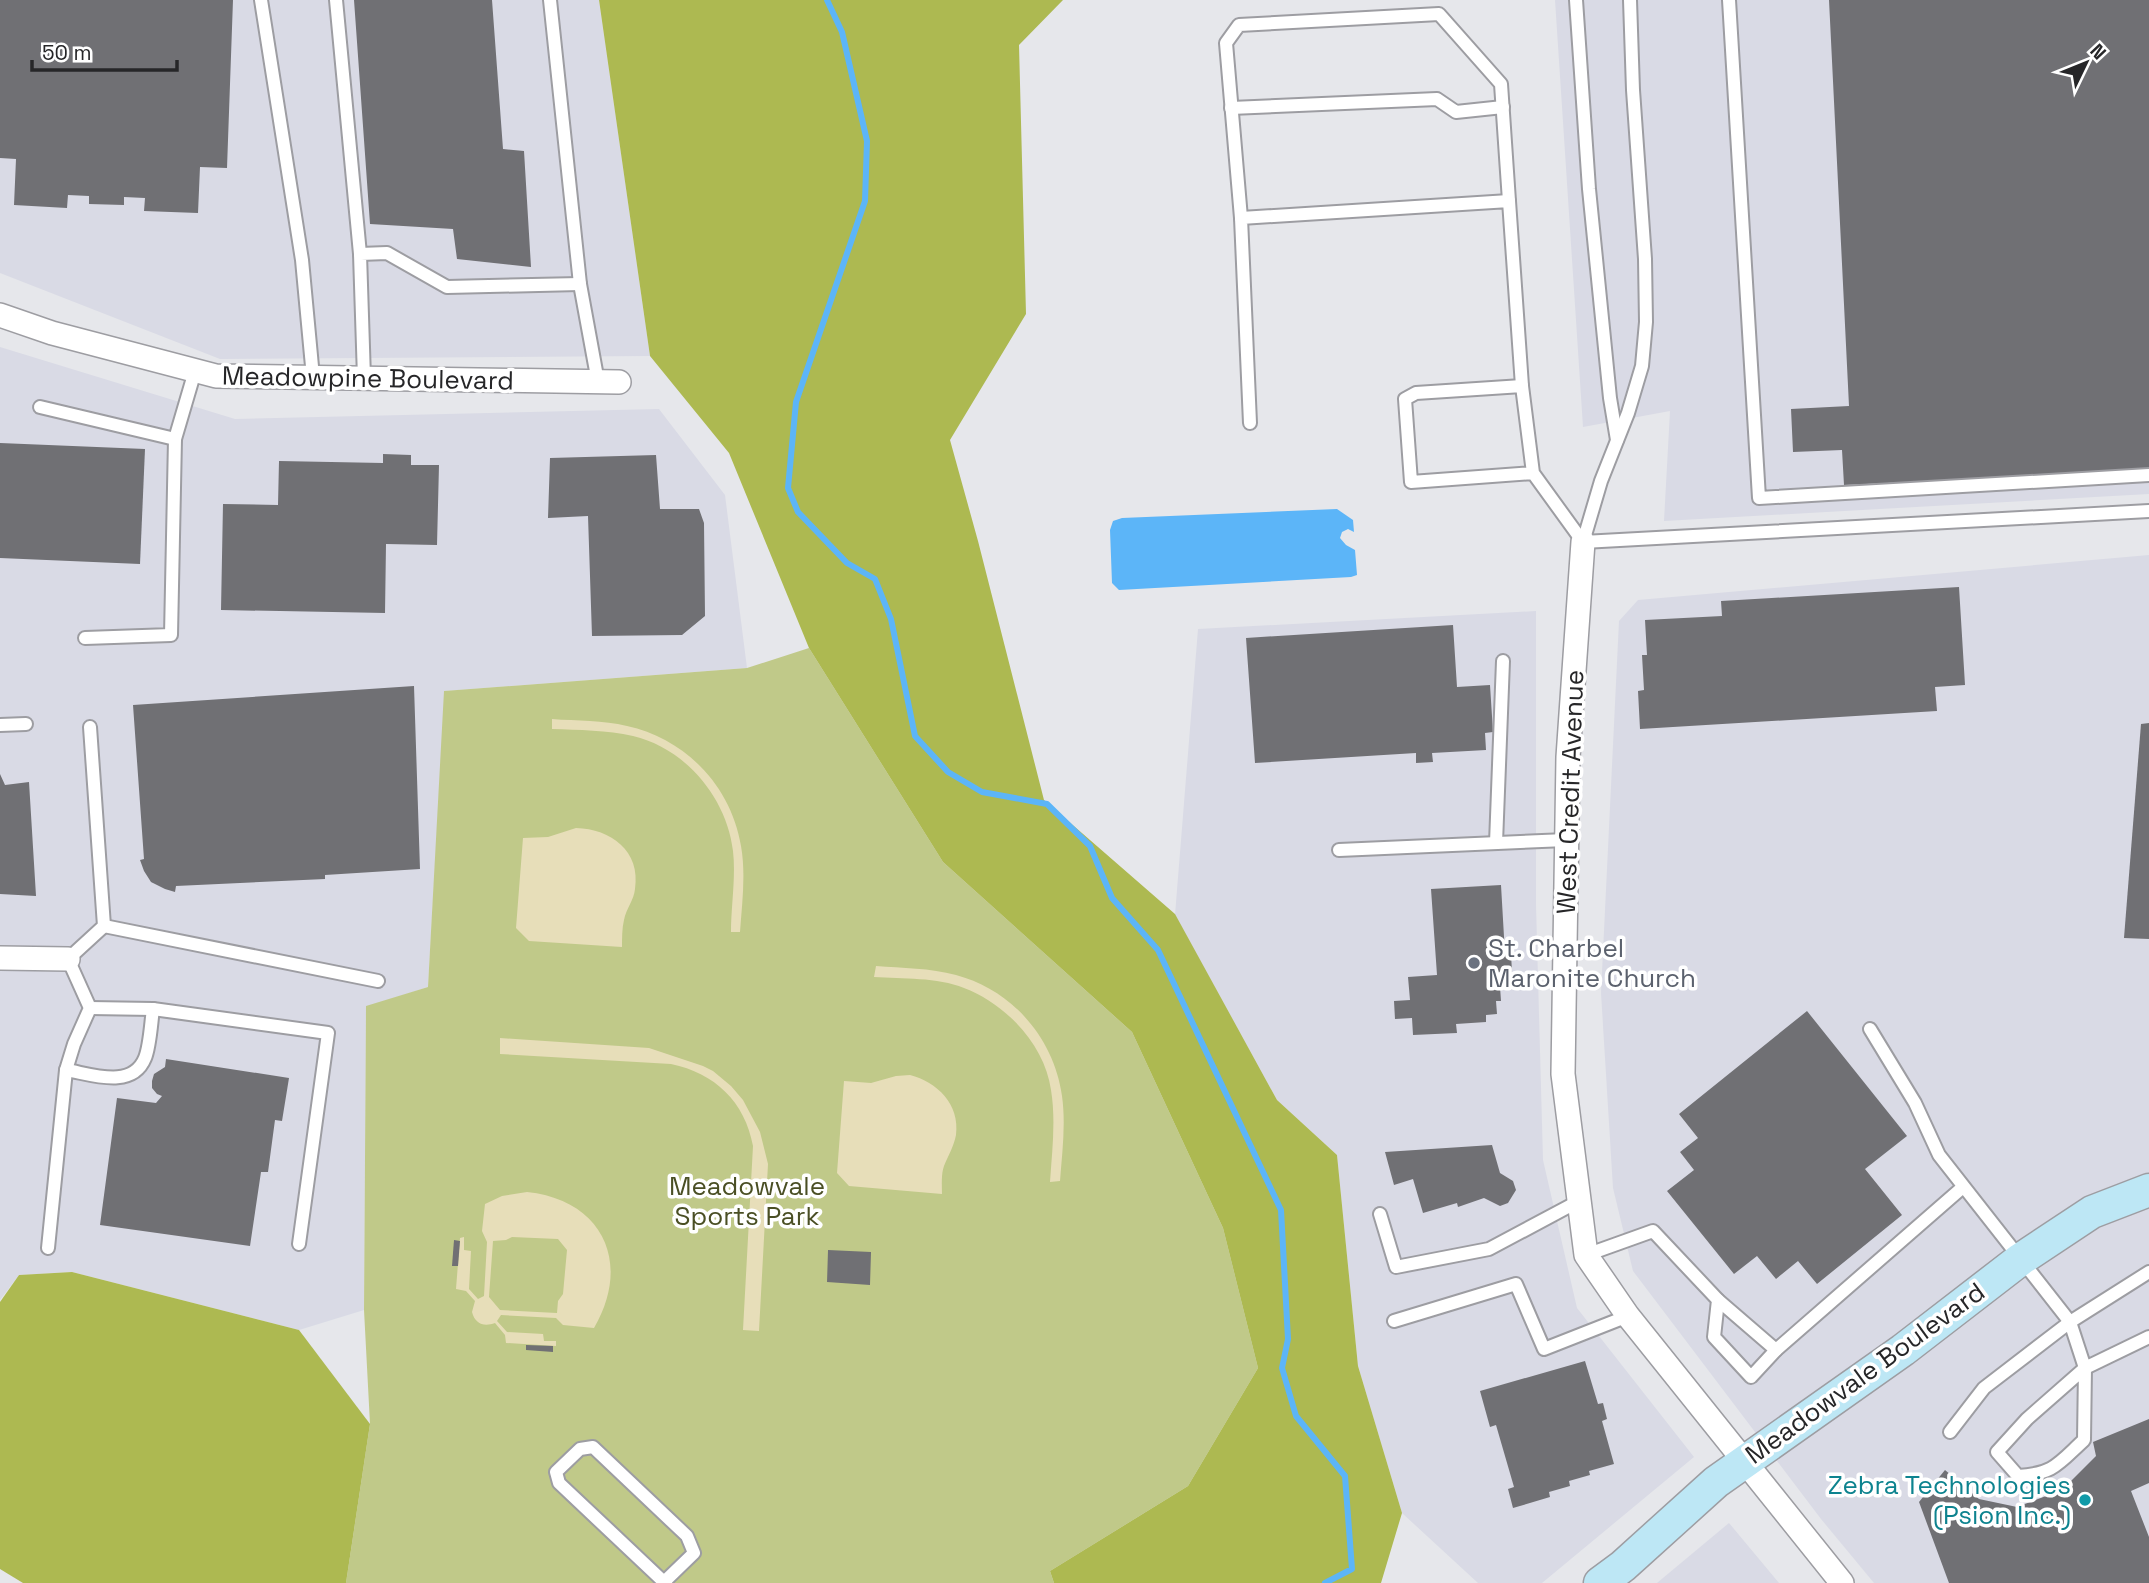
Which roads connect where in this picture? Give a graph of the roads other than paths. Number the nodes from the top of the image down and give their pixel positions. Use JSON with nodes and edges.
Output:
{"nodes":[{"id":1,"x":261,"y":0,"type":"edge"},
{"id":2,"x":336,"y":0,"type":"edge"},
{"id":3,"x":550,"y":0,"type":"edge"},
{"id":4,"x":1576,"y":0,"type":"edge"},
{"id":5,"x":1630,"y":0,"type":"edge"},
{"id":6,"x":1729,"y":0,"type":"edge"},
{"id":7,"x":1503,"y":107,"type":"junction"},
{"id":8,"x":1231,"y":108,"type":"junction"},
{"id":9,"x":1509,"y":201,"type":"junction"},
{"id":10,"x":1241,"y":218,"type":"junction"},
{"id":11,"x":360,"y":254,"type":"junction"},
{"id":12,"x":580,"y":284,"type":"junction"},
{"id":13,"x":0,"y":315,"type":"edge"},
{"id":14,"x":195,"y":370,"type":"junction"},
{"id":15,"x":313,"y":377,"type":"junction"},
{"id":16,"x":364,"y":379,"type":"junction"},
{"id":17,"x":609,"y":382,"type":"joint"},
{"id":18,"x":1522,"y":386,"type":"junction"},
{"id":19,"x":40,"y":407,"type":"dead end"},
{"id":20,"x":1250,"y":423,"type":"dead end"},
{"id":21,"x":174,"y":439,"type":"junction"},
{"id":22,"x":1617,"y":440,"type":"junction"},
{"id":23,"x":1532,"y":473,"type":"junction"},
{"id":24,"x":2149,"y":475,"type":"edge"},
{"id":25,"x":2149,"y":511,"type":"edge"},
{"id":26,"x":1583,"y":542,"type":"junction"},
{"id":27,"x":85,"y":638,"type":"dead end"},
{"id":28,"x":1503,"y":661,"type":"dead end"},
{"id":29,"x":0,"y":724,"type":"edge"},
{"id":30,"x":26,"y":724,"type":"dead end"},
{"id":31,"x":90,"y":727,"type":"dead end"},
{"id":32,"x":1566,"y":840,"type":"junction"},
{"id":33,"x":1496,"y":843,"type":"junction"},
{"id":34,"x":1339,"y":850,"type":"dead end"},
{"id":35,"x":104,"y":926,"type":"junction"},
{"id":36,"x":0,"y":958,"type":"edge"},
{"id":37,"x":68,"y":960,"type":"junction"},
{"id":38,"x":378,"y":981,"type":"dead end"},
{"id":39,"x":90,"y":1008,"type":"junction"},
{"id":40,"x":153,"y":1009,"type":"junction"},
{"id":41,"x":1870,"y":1028,"type":"dead end"},
{"id":42,"x":66,"y":1070,"type":"junction"},
{"id":43,"x":1963,"y":1187,"type":"junction"},
{"id":44,"x":2149,"y":1190,"type":"edge"},
{"id":45,"x":1579,"y":1201,"type":"junction"},
{"id":46,"x":1380,"y":1214,"type":"dead end"},
{"id":47,"x":299,"y":1244,"type":"dead end"},
{"id":48,"x":48,"y":1248,"type":"dead end"},
{"id":49,"x":1586,"y":1255,"type":"junction"},
{"id":50,"x":2021,"y":1259,"type":"junction"},
{"id":51,"x":2149,"y":1272,"type":"edge"},
{"id":52,"x":1718,"y":1300,"type":"junction"},
{"id":53,"x":1628,"y":1316,"type":"junction"},
{"id":54,"x":1394,"y":1321,"type":"dead end"},
{"id":55,"x":2070,"y":1322,"type":"junction"},
{"id":56,"x":2149,"y":1337,"type":"edge"},
{"id":57,"x":1776,"y":1350,"type":"junction"},
{"id":58,"x":2085,"y":1367,"type":"junction"},
{"id":59,"x":1950,"y":1432,"type":"dead end"},
{"id":60,"x":1743,"y":1461,"type":"junction"},
{"id":61,"x":664,"y":1583,"type":"edge"},
{"id":62,"x":1600,"y":1583,"type":"edge"},
{"id":63,"x":1842,"y":1583,"type":"edge"}],
"edges":[{"from":1,"to":15,"type":"lane"},
{"from":2,"to":11,"type":"lane"},
{"from":3,"to":12,"type":"lane"},
{"from":4,"to":22,"type":"lane"},
{"from":5,"to":22,"type":"lane"},
{"from":6,"to":24,"type":"lane"},
{"from":7,"to":8,"type":"lane"},
{"from":7,"to":8,"type":"lane"},
{"from":7,"to":9,"type":"lane"},
{"from":8,"to":10,"type":"lane"},
{"from":9,"to":10,"type":"lane"},
{"from":9,"to":18,"type":"lane"},
{"from":10,"to":20,"type":"lane"},
{"from":11,"to":12,"type":"lane"},
{"from":11,"to":16,"type":"lane"},
{"from":12,"to":17,"type":"lane"},
{"from":13,"to":14,"type":"street","name":"Meadowpine Boulevard"},
{"from":14,"to":15,"type":"street","name":"Meadowpine Boulevard"},
{"from":14,"to":21,"type":"lane"},
{"from":15,"to":16,"type":"street","name":"Meadowpine Boulevard"},
{"from":16,"to":17,"type":"street","name":"Meadowpine Boulevard"},
{"from":18,"to":23,"type":"lane"},
{"from":18,"to":23,"type":"lane"},
{"from":19,"to":21,"type":"lane"},
{"from":21,"to":27,"type":"lane"},
{"from":22,"to":26,"type":"lane"},
{"from":23,"to":26,"type":"lane"},
{"from":25,"to":26,"type":"lane"},
{"from":26,"to":32,"type":"street","name":"West Credit Avenue"},
{"from":28,"to":33,"type":"lane"},
{"from":29,"to":30,"type":"lane"},
{"from":31,"to":35,"type":"lane"},
{"from":32,"to":33,"type":"lane"},
{"from":32,"to":45,"type":"street","name":"West Credit Avenue"},
{"from":33,"to":34,"type":"lane"},
{"from":35,"to":37,"type":"lane"},
{"from":35,"to":38,"type":"lane"},
{"from":36,"to":37,"type":"street"},
{"from":37,"to":39,"type":"lane"},
{"from":39,"to":40,"type":"lane"},
{"from":39,"to":42,"type":"lane"},
{"from":40,"to":42,"type":"lane"},
{"from":40,"to":47,"type":"lane"},
{"from":41,"to":43,"type":"lane"},
{"from":42,"to":48,"type":"lane"},
{"from":43,"to":50,"type":"lane"},
{"from":43,"to":57,"type":"lane"},
{"from":44,"to":50,"type":"main road","name":"Meadowvale Boulevard"},
{"from":45,"to":46,"type":"lane"},
{"from":45,"to":49,"type":"street","name":"West Credit Avenue"},
{"from":49,"to":52,"type":"lane"},
{"from":49,"to":53,"type":"street","name":"West Credit Avenue"},
{"from":50,"to":55,"type":"lane"},
{"from":50,"to":60,"type":"main road","name":"Meadowvale Boulevard"},
{"from":51,"to":55,"type":"lane"},
{"from":52,"to":57,"type":"lane"},
{"from":52,"to":57,"type":"lane"},
{"from":53,"to":54,"type":"lane"},
{"from":53,"to":60,"type":"street","name":"West Credit Avenue"},
{"from":55,"to":58,"type":"lane"},
{"from":55,"to":59,"type":"lane"},
{"from":56,"to":58,"type":"lane"},
{"from":58,"to":58,"type":"lane"},
{"from":60,"to":62,"type":"main road","name":"Meadowvale Boulevard"},
{"from":60,"to":63,"type":"street","name":"West Credit Avenue"},
{"from":61,"to":61,"type":"lane"}]}
